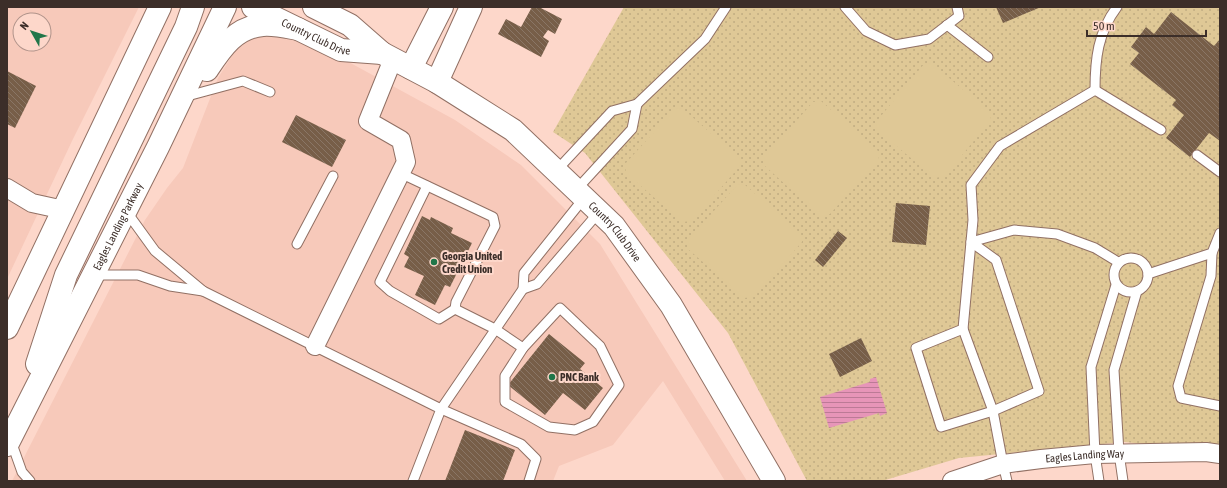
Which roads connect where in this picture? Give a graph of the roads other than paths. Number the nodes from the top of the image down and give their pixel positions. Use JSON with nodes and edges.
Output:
{"nodes":[{"id":1,"x":142,"y":7,"type":"edge"},
{"id":2,"x":160,"y":7,"type":"edge"},
{"id":3,"x":193,"y":7,"type":"edge"},
{"id":4,"x":225,"y":7,"type":"edge"},
{"id":5,"x":253,"y":7,"type":"edge"},
{"id":6,"x":314,"y":7,"type":"edge"},
{"id":7,"x":442,"y":7,"type":"edge"},
{"id":8,"x":471,"y":7,"type":"edge"},
{"id":9,"x":726,"y":7,"type":"edge"},
{"id":10,"x":845,"y":7,"type":"edge"},
{"id":11,"x":957,"y":7,"type":"edge"},
{"id":12,"x":1117,"y":7,"type":"edge"},
{"id":13,"x":947,"y":25,"type":"junction"},
{"id":14,"x":298,"y":29,"type":"junction"},
{"id":15,"x":988,"y":57,"type":"dead end"},
{"id":16,"x":395,"y":60,"type":"junction"},
{"id":17,"x":135,"y":61,"type":"junction"},
{"id":18,"x":437,"y":82,"type":"junction"},
{"id":19,"x":1095,"y":90,"type":"junction"},
{"id":20,"x":270,"y":92,"type":"dead end"},
{"id":21,"x":191,"y":95,"type":"junction"},
{"id":22,"x":637,"y":104,"type":"junction"},
{"id":23,"x":1161,"y":130,"type":"dead end"},
{"id":24,"x":158,"y":147,"type":"junction"},
{"id":25,"x":1197,"y":155,"type":"dead end"},
{"id":26,"x":556,"y":171,"type":"junction"},
{"id":27,"x":1220,"y":172,"type":"edge"},
{"id":28,"x":400,"y":173,"type":"junction"},
{"id":29,"x":333,"y":176,"type":"dead end"},
{"id":30,"x":427,"y":186,"type":"junction"},
{"id":31,"x":7,"y":188,"type":"edge"},
{"id":32,"x":586,"y":200,"type":"junction"},
{"id":33,"x":64,"y":210,"type":"junction"},
{"id":34,"x":126,"y":211,"type":"junction"},
{"id":35,"x":1220,"y":233,"type":"edge"},
{"id":36,"x":971,"y":242,"type":"junction"},
{"id":37,"x":297,"y":244,"type":"dead end"},
{"id":38,"x":1212,"y":253,"type":"junction"},
{"id":39,"x":1118,"y":262,"type":"junction"},
{"id":40,"x":1148,"y":274,"type":"junction"},
{"id":41,"x":94,"y":275,"type":"junction"},
{"id":42,"x":1216,"y":277,"type":"edge"},
{"id":43,"x":1116,"y":285,"type":"junction"},
{"id":44,"x":523,"y":289,"type":"junction"},
{"id":45,"x":204,"y":291,"type":"junction"},
{"id":46,"x":1137,"y":291,"type":"junction"},
{"id":47,"x":455,"y":309,"type":"junction"},
{"id":48,"x":7,"y":328,"type":"edge"},
{"id":49,"x":495,"y":329,"type":"junction"},
{"id":50,"x":963,"y":329,"type":"junction"},
{"id":51,"x":315,"y":346,"type":"junction"},
{"id":52,"x":523,"y":348,"type":"junction"},
{"id":53,"x":1220,"y":406,"type":"edge"},
{"id":54,"x":441,"y":409,"type":"junction"},
{"id":55,"x":993,"y":411,"type":"junction"},
{"id":56,"x":11,"y":437,"type":"edge"},
{"id":57,"x":1119,"y":453,"type":"junction"},
{"id":58,"x":1095,"y":454,"type":"junction"},
{"id":59,"x":1220,"y":454,"type":"edge"},
{"id":60,"x":1005,"y":473,"type":"edge"},
{"id":61,"x":30,"y":481,"type":"edge"},
{"id":62,"x":413,"y":481,"type":"edge"},
{"id":63,"x":528,"y":481,"type":"edge"},
{"id":64,"x":774,"y":481,"type":"edge"},
{"id":65,"x":952,"y":481,"type":"edge"},
{"id":66,"x":1099,"y":481,"type":"edge"},
{"id":67,"x":1123,"y":481,"type":"edge"}],
"edges":[{"from":1,"to":17,"type":"main road"},
{"from":2,"to":17,"type":"main road"},
{"from":3,"to":56,"type":"main road"},
{"from":4,"to":24,"type":"main road","name":"Eagles Landing Parkway"},
{"from":5,"to":14,"type":"main road","name":"Country Club Drive"},
{"from":6,"to":16,"type":"main road","name":"Country Club Drive"},
{"from":7,"to":16,"type":"main road"},
{"from":8,"to":18,"type":"main road"},
{"from":9,"to":22,"type":"lane"},
{"from":10,"to":13,"type":"lane"},
{"from":11,"to":13,"type":"lane"},
{"from":12,"to":19,"type":"lane"},
{"from":13,"to":15,"type":"lane"},
{"from":14,"to":16,"type":"main road","name":"Country Club Drive"},
{"from":14,"to":21,"type":"main road"},
{"from":16,"to":18,"type":"main road","name":"Country Club Drive"},
{"from":16,"to":28,"type":"street"},
{"from":17,"to":33,"type":"main road"},
{"from":18,"to":26,"type":"main road","name":"Country Club Drive"},
{"from":19,"to":23,"type":"lane"},
{"from":19,"to":36,"type":"lane"},
{"from":20,"to":21,"type":"lane"},
{"from":21,"to":24,"type":"main road"},
{"from":22,"to":26,"type":"lane"},
{"from":22,"to":32,"type":"lane"},
{"from":24,"to":34,"type":"main road","name":"Eagles Landing Parkway"},
{"from":25,"to":27,"type":"lane"},
{"from":26,"to":32,"type":"main road","name":"Country Club Drive"},
{"from":28,"to":30,"type":"lane"},
{"from":28,"to":51,"type":"street"},
{"from":29,"to":37,"type":"lane"},
{"from":30,"to":47,"type":"lane"},
{"from":30,"to":47,"type":"lane"},
{"from":31,"to":33,"type":"street"},
{"from":32,"to":44,"type":"lane"},
{"from":32,"to":44,"type":"lane"},
{"from":32,"to":64,"type":"main road","name":"Country Club Drive"},
{"from":33,"to":48,"type":"main road"},
{"from":34,"to":41,"type":"main road","name":"Eagles Landing Parkway"},
{"from":34,"to":45,"type":"lane"},
{"from":35,"to":38,"type":"lane"},
{"from":36,"to":39,"type":"lane"},
{"from":36,"to":50,"type":"lane"},
{"from":36,"to":55,"type":"lane"},
{"from":38,"to":40,"type":"lane"},
{"from":38,"to":42,"type":"lane"},
{"from":39,"to":40,"type":"lane"},
{"from":39,"to":43,"type":"lane"},
{"from":40,"to":46,"type":"lane"},
{"from":41,"to":45,"type":"lane"},
{"from":41,"to":56,"type":"main road","name":"Eagles Landing Parkway"},
{"from":42,"to":53,"type":"lane"},
{"from":43,"to":46,"type":"lane"},
{"from":43,"to":58,"type":"lane"},
{"from":44,"to":49,"type":"lane"},
{"from":45,"to":51,"type":"lane"},
{"from":46,"to":57,"type":"lane"},
{"from":47,"to":49,"type":"lane"},
{"from":49,"to":52,"type":"lane"},
{"from":49,"to":54,"type":"lane"},
{"from":50,"to":55,"type":"lane"},
{"from":50,"to":55,"type":"lane"},
{"from":51,"to":54,"type":"lane"},
{"from":52,"to":52,"type":"lane"},
{"from":54,"to":62,"type":"lane"},
{"from":54,"to":63,"type":"lane"},
{"from":55,"to":60,"type":"lane"},
{"from":56,"to":61,"type":"lane"},
{"from":57,"to":58,"type":"street","name":"Eagles Landing Way"},
{"from":57,"to":59,"type":"street","name":"Eagles Landing Way"},
{"from":57,"to":67,"type":"lane"},
{"from":58,"to":60,"type":"street","name":"Eagles Landing Way"},
{"from":58,"to":66,"type":"lane"},
{"from":60,"to":65,"type":"street","name":"Eagles Landing Way"}]}
